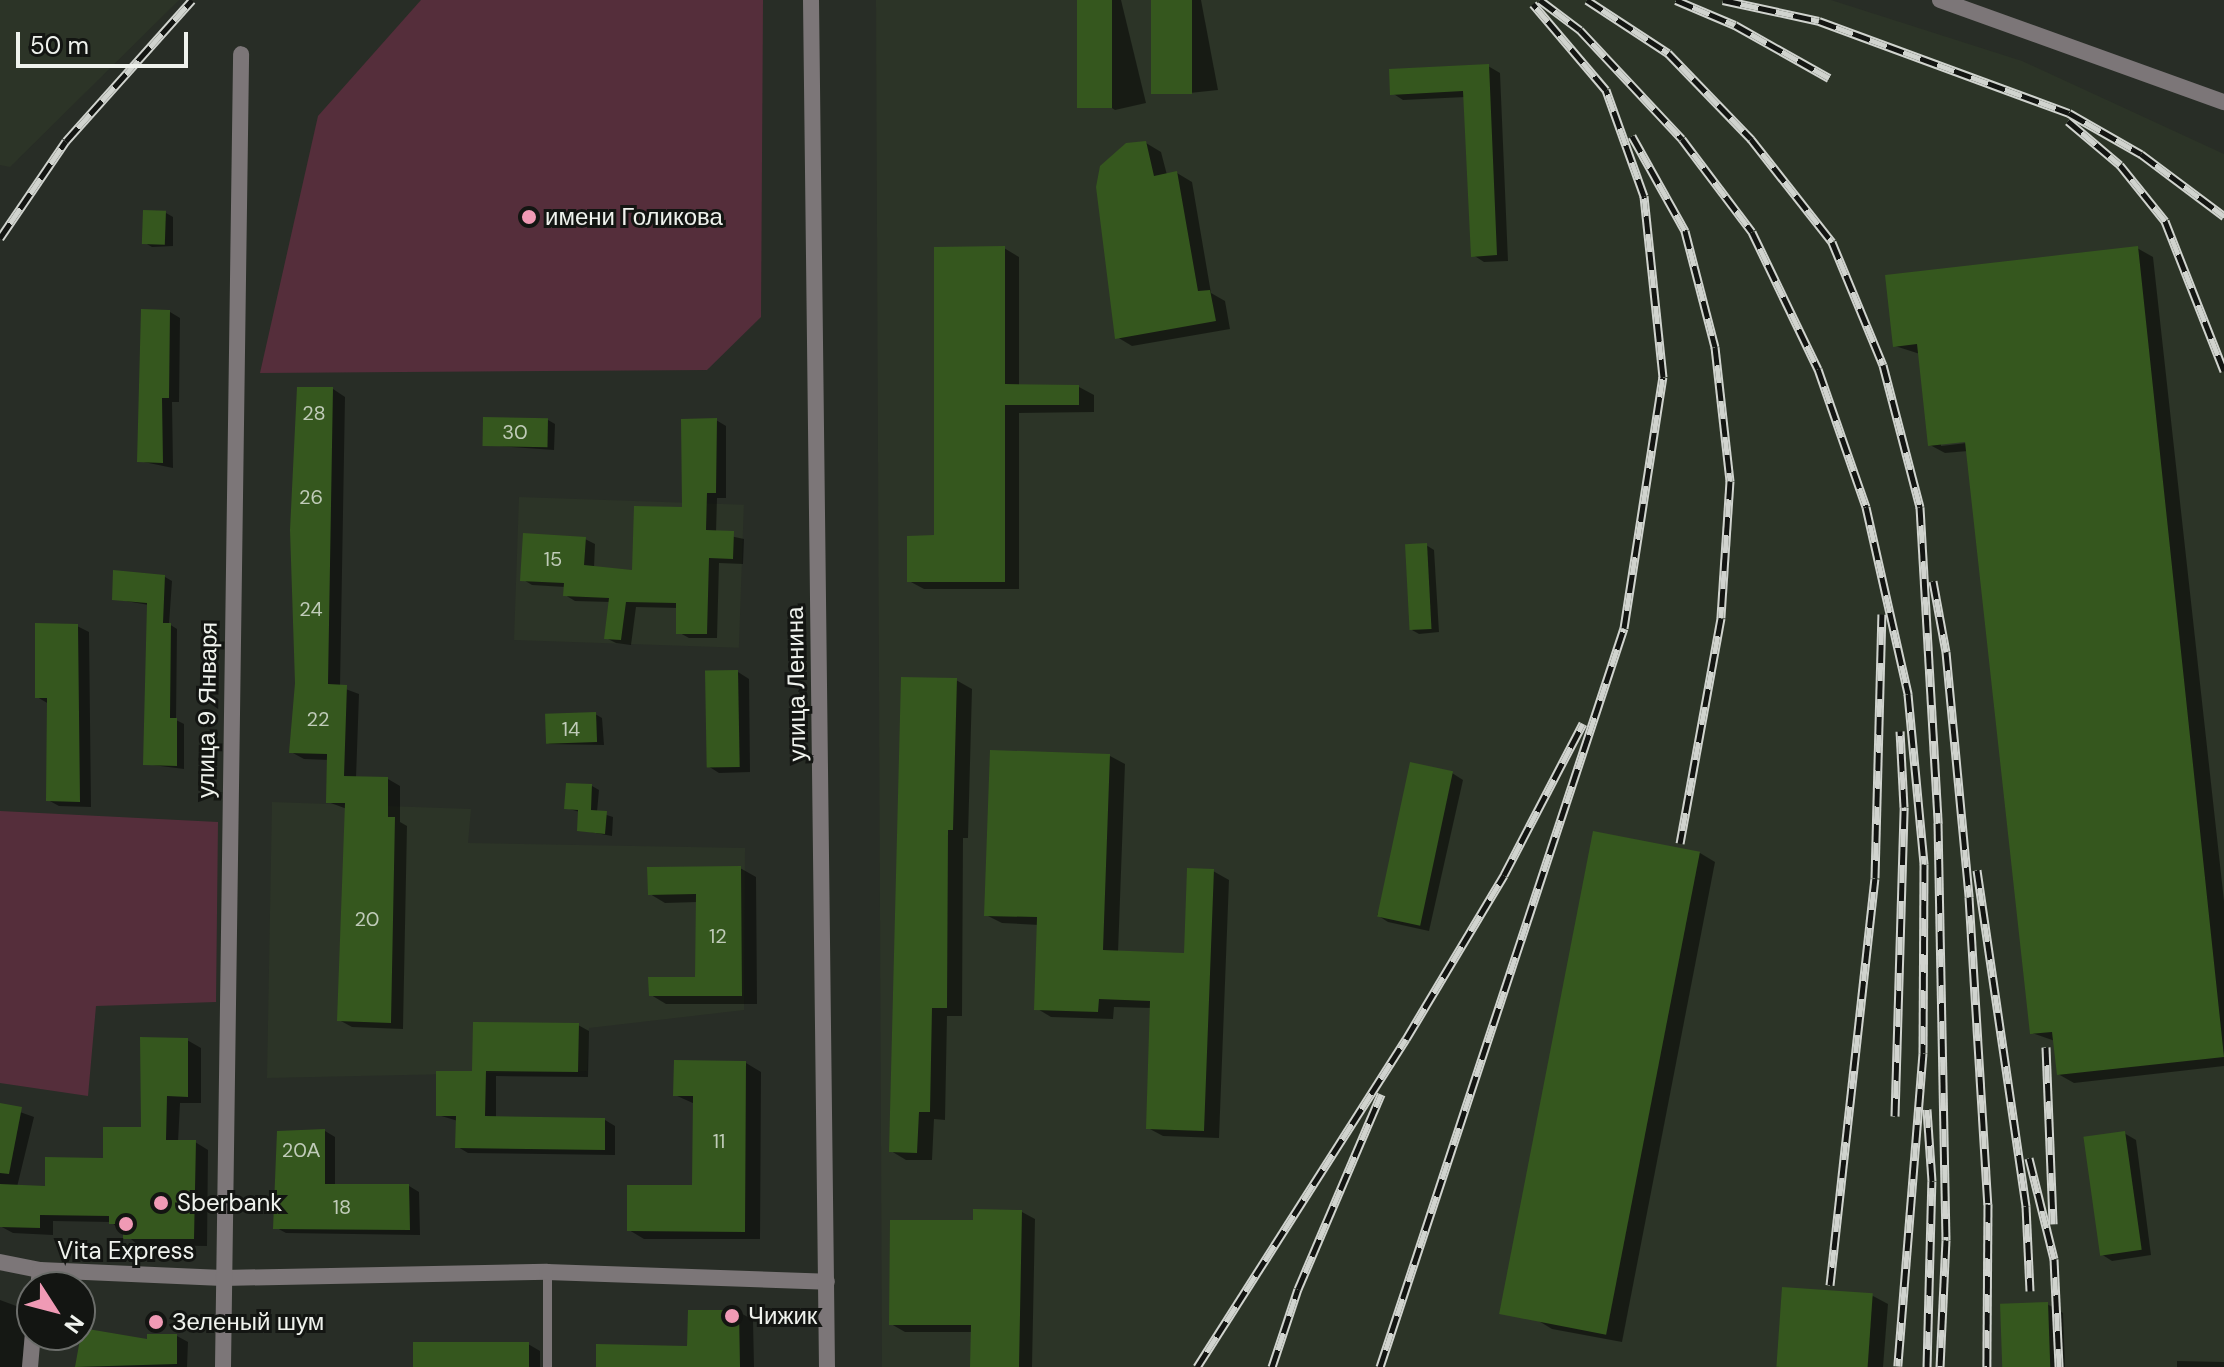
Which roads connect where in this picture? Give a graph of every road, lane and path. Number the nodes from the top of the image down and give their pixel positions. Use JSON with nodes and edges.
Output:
{"nodes":[{"id":1,"x":811,"y":0,"type":"edge"},
{"id":2,"x":1940,"y":0,"type":"edge"},
{"id":3,"x":241,"y":54,"type":"dead end"},
{"id":4,"x":2224,"y":102,"type":"edge"},
{"id":5,"x":0,"y":1262,"type":"edge"},
{"id":6,"x":40,"y":1270,"type":"joint"},
{"id":7,"x":547,"y":1272,"type":"junction"},
{"id":8,"x":223,"y":1278,"type":"junction"},
{"id":9,"x":827,"y":1282,"type":"junction"},
{"id":10,"x":223,"y":1367,"type":"edge"},
{"id":11,"x":547,"y":1367,"type":"edge"},
{"id":12,"x":827,"y":1367,"type":"edge"}],
"edges":[{"from":1,"to":9,"type":"street","name":"улица Ленина"},
{"from":2,"to":4,"type":"street"},
{"from":3,"to":8,"type":"street","name":"улица 9 Января"},
{"from":5,"to":6,"type":"street"},
{"from":6,"to":8,"type":"street"},
{"from":7,"to":8,"type":"street"},
{"from":7,"to":9,"type":"street"},
{"from":7,"to":11,"type":"lane"},
{"from":8,"to":10,"type":"street","name":"улица 9 Января"},
{"from":9,"to":12,"type":"street","name":"улица Ленина"}]}
